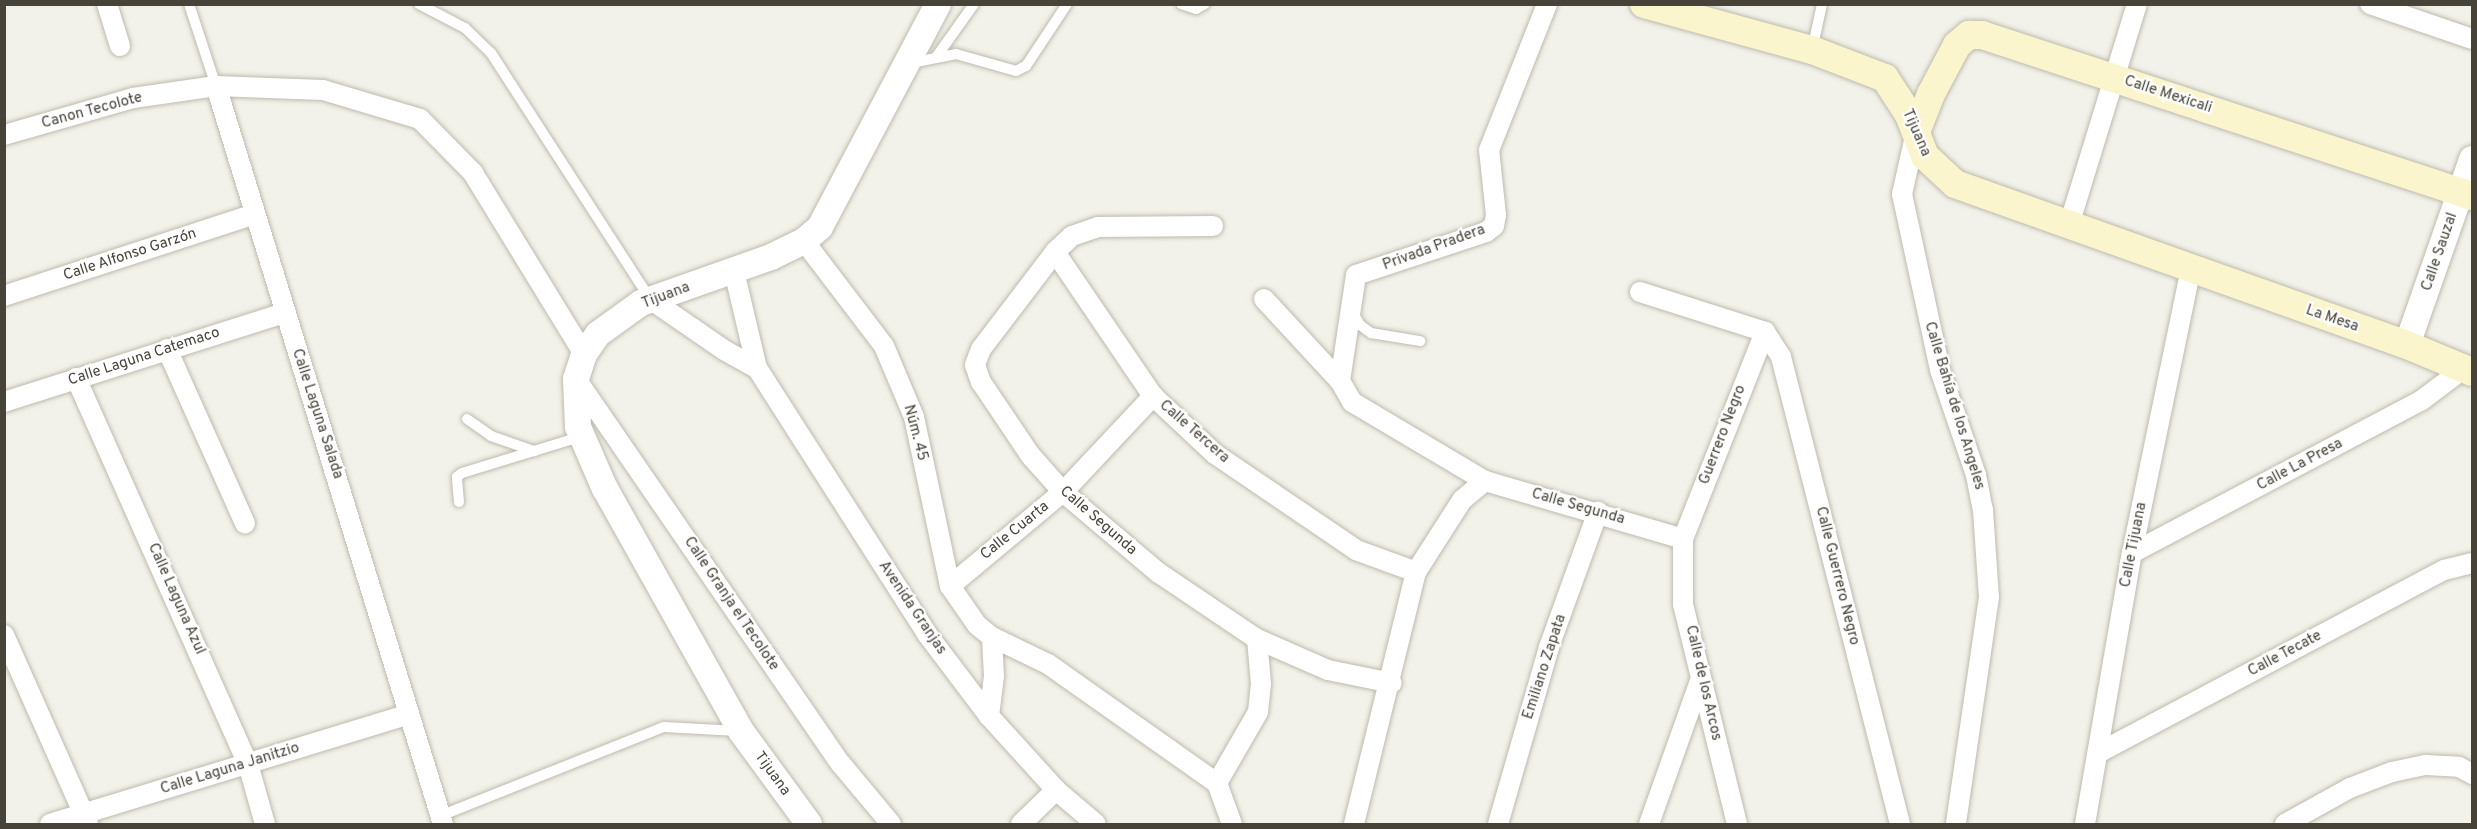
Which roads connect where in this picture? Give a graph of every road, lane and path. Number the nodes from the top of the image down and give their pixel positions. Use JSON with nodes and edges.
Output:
{"nodes":[{"id":1,"x":107,"y":4,"type":"edge"},
{"id":2,"x":189,"y":4,"type":"edge"},
{"id":3,"x":419,"y":4,"type":"edge"},
{"id":4,"x":938,"y":4,"type":"edge"},
{"id":5,"x":974,"y":4,"type":"edge"},
{"id":6,"x":1067,"y":4,"type":"edge"},
{"id":7,"x":1181,"y":4,"type":"edge"},
{"id":8,"x":1205,"y":4,"type":"edge"},
{"id":9,"x":1547,"y":4,"type":"edge"},
{"id":10,"x":1644,"y":4,"type":"edge"},
{"id":11,"x":1822,"y":4,"type":"edge"},
{"id":12,"x":2137,"y":4,"type":"edge"},
{"id":13,"x":2370,"y":4,"type":"edge"},
{"id":14,"x":2472,"y":39,"type":"edge"},
{"id":15,"x":120,"y":46,"type":"dead end"},
{"id":16,"x":1812,"y":50,"type":"junction"},
{"id":17,"x":937,"y":56,"type":"junction"},
{"id":18,"x":909,"y":64,"type":"junction"},
{"id":19,"x":2112,"y":77,"type":"junction"},
{"id":20,"x":216,"y":86,"type":"junction"},
{"id":21,"x":1916,"y":132,"type":"junction"},
{"id":22,"x":4,"y":135,"type":"edge"},
{"id":23,"x":2472,"y":159,"type":"edge"},
{"id":24,"x":2466,"y":194,"type":"edge"},
{"id":25,"x":255,"y":213,"type":"junction"},
{"id":26,"x":2069,"y":225,"type":"junction"},
{"id":27,"x":1213,"y":226,"type":"dead end"},
{"id":28,"x":804,"y":241,"type":"junction"},
{"id":29,"x":1055,"y":252,"type":"junction"},
{"id":30,"x":2191,"y":268,"type":"junction"},
{"id":31,"x":734,"y":271,"type":"junction"},
{"id":32,"x":1640,"y":292,"type":"dead end"},
{"id":33,"x":4,"y":296,"type":"edge"},
{"id":34,"x":650,"y":299,"type":"junction"},
{"id":35,"x":1264,"y":299,"type":"dead end"},
{"id":36,"x":1351,"y":310,"type":"junction"},
{"id":37,"x":284,"y":313,"type":"junction"},
{"id":38,"x":1765,"y":332,"type":"junction"},
{"id":39,"x":1420,"y":341,"type":"dead end"},
{"id":40,"x":2408,"y":345,"type":"junction"},
{"id":41,"x":167,"y":349,"type":"junction"},
{"id":42,"x":584,"y":354,"type":"junction"},
{"id":43,"x":757,"y":368,"type":"junction"},
{"id":44,"x":2468,"y":371,"type":"edge"},
{"id":45,"x":76,"y":378,"type":"junction"},
{"id":46,"x":576,"y":379,"type":"junction"},
{"id":47,"x":1340,"y":381,"type":"junction"},
{"id":48,"x":1153,"y":396,"type":"junction"},
{"id":49,"x":4,"y":402,"type":"edge"},
{"id":50,"x":467,"y":419,"type":"dead end"},
{"id":51,"x":580,"y":437,"type":"junction"},
{"id":52,"x":534,"y":451,"type":"junction"},
{"id":53,"x":1485,"y":481,"type":"junction"},
{"id":54,"x":1063,"y":492,"type":"junction"},
{"id":55,"x":459,"y":502,"type":"dead end"},
{"id":56,"x":1598,"y":512,"type":"junction"},
{"id":57,"x":245,"y":523,"type":"dead end"},
{"id":58,"x":1683,"y":539,"type":"junction"},
{"id":59,"x":2132,"y":553,"type":"junction"},
{"id":60,"x":2472,"y":563,"type":"edge"},
{"id":61,"x":1416,"y":572,"type":"junction"},
{"id":62,"x":950,"y":586,"type":"junction"},
{"id":63,"x":4,"y":635,"type":"edge"},
{"id":64,"x":992,"y":637,"type":"junction"},
{"id":65,"x":1257,"y":639,"type":"junction"},
{"id":66,"x":1700,"y":681,"type":"junction"},
{"id":67,"x":1392,"y":683,"type":"junction"},
{"id":68,"x":410,"y":714,"type":"junction"},
{"id":69,"x":989,"y":716,"type":"junction"},
{"id":70,"x":741,"y":731,"type":"junction"},
{"id":71,"x":2100,"y":752,"type":"junction"},
{"id":72,"x":248,"y":764,"type":"junction"},
{"id":73,"x":2472,"y":774,"type":"edge"},
{"id":74,"x":1217,"y":783,"type":"junction"},
{"id":75,"x":1056,"y":790,"type":"junction"},
{"id":76,"x":86,"y":818,"type":"edge"},
{"id":77,"x":442,"y":820,"type":"edge"},
{"id":78,"x":50,"y":825,"type":"edge"},
{"id":79,"x":265,"y":825,"type":"edge"},
{"id":80,"x":808,"y":825,"type":"edge"},
{"id":81,"x":891,"y":825,"type":"edge"},
{"id":82,"x":1021,"y":825,"type":"edge"},
{"id":83,"x":1096,"y":825,"type":"edge"},
{"id":84,"x":1232,"y":825,"type":"edge"},
{"id":85,"x":1354,"y":825,"type":"edge"},
{"id":86,"x":1498,"y":825,"type":"edge"},
{"id":87,"x":1649,"y":825,"type":"edge"},
{"id":88,"x":1737,"y":825,"type":"edge"},
{"id":89,"x":1900,"y":825,"type":"edge"},
{"id":90,"x":1956,"y":825,"type":"edge"},
{"id":91,"x":2085,"y":825,"type":"edge"},
{"id":92,"x":2285,"y":825,"type":"edge"}],
"edges":[{"from":1,"to":15,"type":"street"},
{"from":2,"to":20,"type":"lane","name":"Calle Laguna Salada"},
{"from":3,"to":34,"type":"lane"},
{"from":4,"to":18,"type":"street","name":"Tijuana"},
{"from":5,"to":17,"type":"lane"},
{"from":6,"to":17,"type":"lane"},
{"from":7,"to":8,"type":"lane"},
{"from":9,"to":36,"type":"street","name":"Privada Pradera"},
{"from":10,"to":16,"type":"main road","name":"Tijuana"},
{"from":11,"to":16,"type":"lane"},
{"from":12,"to":19,"type":"street"},
{"from":13,"to":14,"type":"street"},
{"from":16,"to":21,"type":"main road","name":"Tijuana"},
{"from":17,"to":18,"type":"lane"},
{"from":18,"to":28,"type":"street","name":"Tijuana"},
{"from":19,"to":21,"type":"main road","name":"Calle Mexicali"},
{"from":19,"to":24,"type":"main road","name":"Calle Mexicali"},
{"from":19,"to":26,"type":"street"},
{"from":20,"to":22,"type":"street","name":"Canon Tecolote"},
{"from":20,"to":25,"type":"street","name":"Calle Laguna Salada"},
{"from":20,"to":42,"type":"street"},
{"from":21,"to":26,"type":"main road","name":"Tijuana"},
{"from":21,"to":90,"type":"street","name":"Calle Bahía de los Angeles"},
{"from":23,"to":24,"type":"street","name":"Calle Sauzal"},
{"from":24,"to":40,"type":"street","name":"Calle Sauzal"},
{"from":25,"to":33,"type":"street","name":"Calle Alfonso Garzón"},
{"from":25,"to":37,"type":"street","name":"Calle Laguna Salada"},
{"from":26,"to":30,"type":"main road","name":"Tijuana"},
{"from":27,"to":29,"type":"street"},
{"from":28,"to":31,"type":"street","name":"Tijuana"},
{"from":28,"to":62,"type":"street","name":"Núm. 45"},
{"from":29,"to":48,"type":"street","name":"Calle Tercera"},
{"from":29,"to":54,"type":"street","name":"Calle Segunda"},
{"from":30,"to":40,"type":"main road","name":"La Mesa"},
{"from":30,"to":59,"type":"street","name":"Calle Tijuana"},
{"from":31,"to":34,"type":"street","name":"Tijuana"},
{"from":31,"to":43,"type":"street","name":"Avenida Granjas"},
{"from":32,"to":38,"type":"street"},
{"from":34,"to":42,"type":"street","name":"Tijuana"},
{"from":34,"to":43,"type":"street","name":"Avenida Granjas"},
{"from":35,"to":47,"type":"street","name":"Calle Segunda"},
{"from":36,"to":39,"type":"lane"},
{"from":36,"to":47,"type":"street","name":"Privada Pradera"},
{"from":37,"to":41,"type":"street","name":"Calle Laguna Catemaco"},
{"from":37,"to":68,"type":"street","name":"Calle Laguna Salada"},
{"from":38,"to":58,"type":"street","name":"Guerrero Negro"},
{"from":38,"to":89,"type":"street","name":"Calle Guerrero Negro"},
{"from":40,"to":44,"type":"main road","name":"La Mesa"},
{"from":41,"to":45,"type":"street","name":"Calle Laguna Catemaco"},
{"from":41,"to":57,"type":"street"},
{"from":42,"to":46,"type":"street","name":"Tijuana"},
{"from":43,"to":69,"type":"street","name":"Avenida Granjas"},
{"from":44,"to":59,"type":"street","name":"Calle La Presa"},
{"from":45,"to":49,"type":"street","name":"Calle Laguna Catemaco"},
{"from":45,"to":72,"type":"street","name":"Calle Laguna Azul"},
{"from":46,"to":51,"type":"street","name":"Tijuana"},
{"from":46,"to":81,"type":"street","name":"Calle Granja el Tecolote"},
{"from":47,"to":53,"type":"street","name":"Calle Segunda"},
{"from":48,"to":54,"type":"street","name":"Calle Cuarta"},
{"from":48,"to":61,"type":"street","name":"Calle Tercera"},
{"from":50,"to":52,"type":"lane"},
{"from":51,"to":52,"type":"lane"},
{"from":51,"to":70,"type":"street","name":"Tijuana"},
{"from":52,"to":55,"type":"lane"},
{"from":53,"to":56,"type":"street","name":"Calle Segunda"},
{"from":53,"to":61,"type":"street"},
{"from":54,"to":62,"type":"street","name":"Calle Cuarta"},
{"from":54,"to":65,"type":"street","name":"Calle Segunda"},
{"from":56,"to":58,"type":"street","name":"Calle Segunda"},
{"from":56,"to":86,"type":"street","name":"Emiliano Zapata"},
{"from":58,"to":66,"type":"street","name":"Calle de los Arcos"},
{"from":59,"to":71,"type":"street","name":"Calle Tijuana"},
{"from":60,"to":71,"type":"street","name":"Calle Tecate"},
{"from":61,"to":67,"type":"street"},
{"from":62,"to":64,"type":"street","name":"Núm. 45"},
{"from":63,"to":76,"type":"street"},
{"from":64,"to":69,"type":"street"},
{"from":64,"to":74,"type":"street"},
{"from":65,"to":67,"type":"street","name":"Calle Segunda"},
{"from":65,"to":74,"type":"street"},
{"from":66,"to":87,"type":"street"},
{"from":66,"to":88,"type":"street","name":"Calle de los Arcos"},
{"from":67,"to":85,"type":"street"},
{"from":68,"to":72,"type":"street","name":"Calle Laguna Janitzio"},
{"from":68,"to":77,"type":"street","name":"Calle Laguna Salada"},
{"from":69,"to":75,"type":"street","name":"Avenida Granjas"},
{"from":70,"to":77,"type":"lane"},
{"from":70,"to":80,"type":"street","name":"Tijuana"},
{"from":71,"to":91,"type":"street","name":"Calle Tijuana"},
{"from":72,"to":76,"type":"street","name":"Calle Laguna Janitzio"},
{"from":72,"to":79,"type":"street","name":"Calle Laguna Azul"},
{"from":73,"to":92,"type":"street"},
{"from":74,"to":84,"type":"street"},
{"from":75,"to":82,"type":"street"},
{"from":75,"to":83,"type":"street","name":"Avenida Granjas"},
{"from":76,"to":78,"type":"street","name":"Calle Laguna Janitzio"}]}
